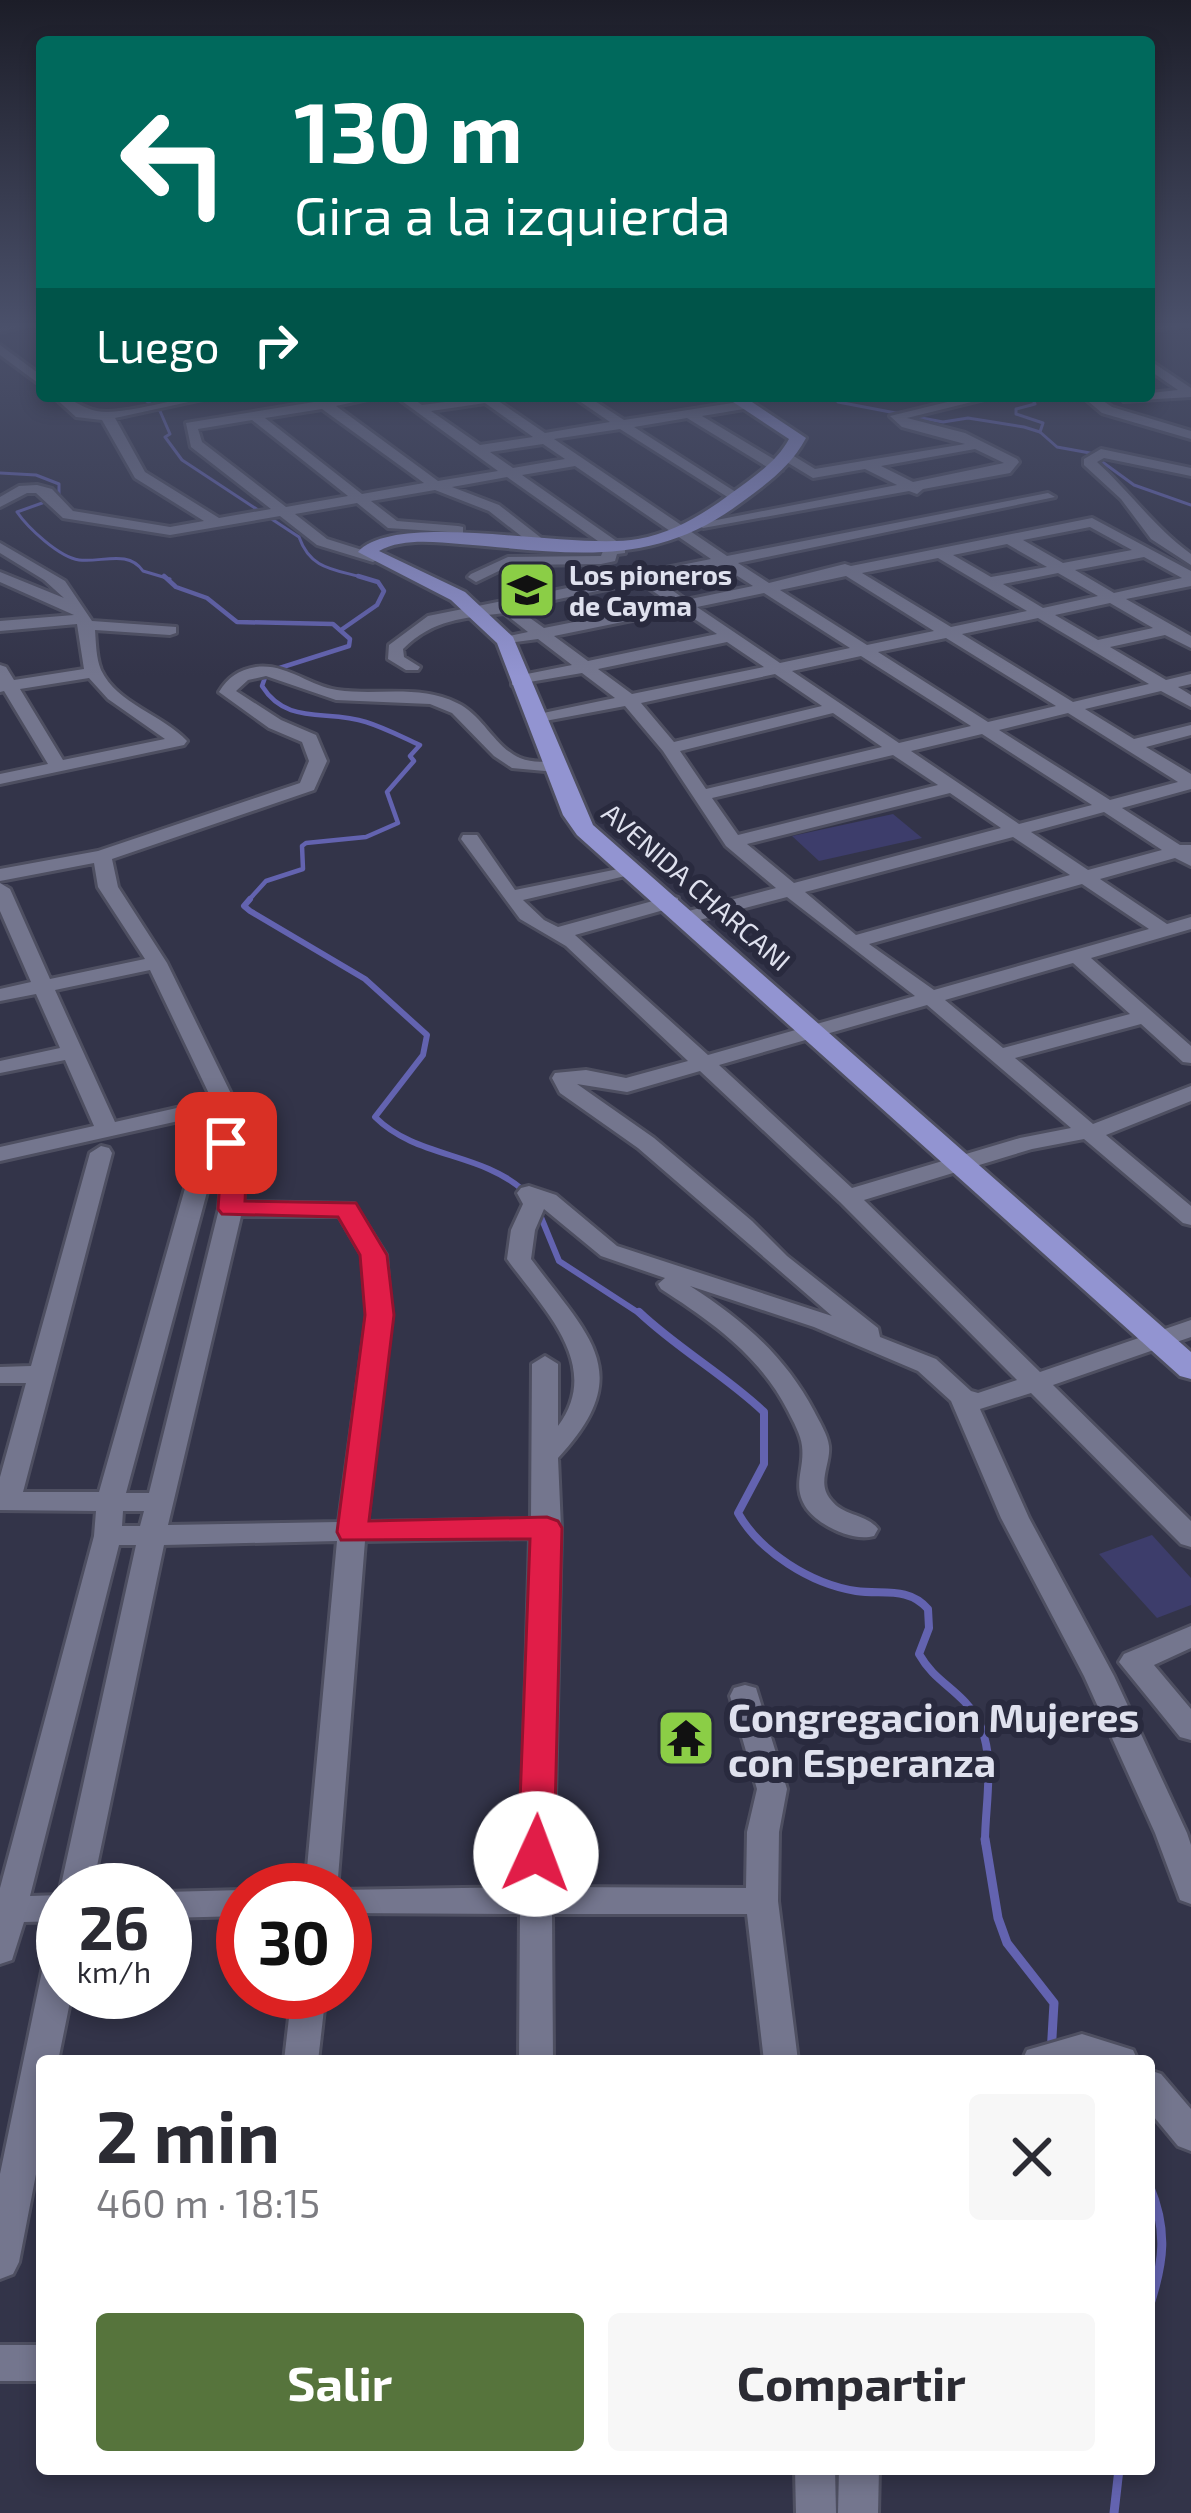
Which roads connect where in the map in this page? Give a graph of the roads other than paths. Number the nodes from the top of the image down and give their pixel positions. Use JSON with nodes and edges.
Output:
{"nodes":[{"id":1,"x":121,"y":441,"type":"edge"},
{"id":2,"x":195,"y":441,"type":"edge"},
{"id":3,"x":288,"y":441,"type":"edge"},
{"id":4,"x":375,"y":441,"type":"edge"},
{"id":5,"x":467,"y":441,"type":"edge"},
{"id":6,"x":525,"y":441,"type":"edge"},
{"id":7,"x":550,"y":441,"type":"edge"},
{"id":8,"x":648,"y":441,"type":"edge"},
{"id":9,"x":742,"y":441,"type":"edge"},
{"id":10,"x":796,"y":441,"type":"edge"},
{"id":11,"x":964,"y":441,"type":"edge"},
{"id":12,"x":478,"y":449,"type":"junction"},
{"id":13,"x":995,"y":450,"type":"junction"},
{"id":14,"x":578,"y":461,"type":"junction"},
{"id":15,"x":782,"y":462,"type":"junction"},
{"id":16,"x":866,"y":464,"type":"junction"},
{"id":17,"x":510,"y":472,"type":"junction"},
{"id":18,"x":1191,"y":472,"type":"edge"},
{"id":19,"x":435,"y":485,"type":"junction"},
{"id":20,"x":915,"y":488,"type":"junction"},
{"id":21,"x":1048,"y":496,"type":"dead end"},
{"id":22,"x":362,"y":498,"type":"junction"},
{"id":23,"x":737,"y":499,"type":"junction"},
{"id":24,"x":0,"y":503,"type":"edge"},
{"id":25,"x":437,"y":509,"type":"dead end"},
{"id":26,"x":283,"y":513,"type":"junction"},
{"id":27,"x":959,"y":513,"type":"junction"},
{"id":28,"x":761,"y":517,"type":"junction"},
{"id":29,"x":217,"y":523,"type":"junction"},
{"id":30,"x":703,"y":524,"type":"junction"},
{"id":31,"x":681,"y":532,"type":"junction"},
{"id":32,"x":463,"y":536,"type":"junction"},
{"id":33,"x":1010,"y":539,"type":"junction"},
{"id":34,"x":803,"y":543,"type":"junction"},
{"id":35,"x":0,"y":547,"type":"edge"},
{"id":36,"x":614,"y":550,"type":"junction"},
{"id":37,"x":559,"y":552,"type":"junction"},
{"id":38,"x":1145,"y":552,"type":"junction"},
{"id":39,"x":940,"y":553,"type":"junction"},
{"id":40,"x":374,"y":558,"type":"junction"},
{"id":41,"x":723,"y":558,"type":"junction"},
{"id":42,"x":1191,"y":561,"type":"edge"},
{"id":43,"x":1061,"y":568,"type":"junction"},
{"id":44,"x":849,"y":571,"type":"junction"},
{"id":45,"x":641,"y":575,"type":"junction"},
{"id":46,"x":0,"y":577,"type":"edge"},
{"id":47,"x":476,"y":577,"type":"dead end"},
{"id":48,"x":1191,"y":579,"type":"edge"},
{"id":49,"x":990,"y":582,"type":"junction"},
{"id":50,"x":769,"y":587,"type":"junction"},
{"id":51,"x":1112,"y":597,"type":"junction"},
{"id":52,"x":686,"y":605,"type":"junction"},
{"id":53,"x":507,"y":608,"type":"junction"},
{"id":54,"x":479,"y":612,"type":"junction"},
{"id":55,"x":1043,"y":613,"type":"junction"},
{"id":56,"x":82,"y":617,"type":"junction"},
{"id":57,"x":0,"y":626,"type":"edge"},
{"id":58,"x":1191,"y":626,"type":"edge"},
{"id":59,"x":170,"y":630,"type":"dead end"},
{"id":60,"x":1167,"y":630,"type":"junction"},
{"id":61,"x":950,"y":632,"type":"junction"},
{"id":62,"x":543,"y":636,"type":"junction"},
{"id":63,"x":732,"y":636,"type":"junction"},
{"id":64,"x":506,"y":641,"type":"junction"},
{"id":65,"x":1191,"y":643,"type":"edge"},
{"id":66,"x":1096,"y":645,"type":"junction"},
{"id":67,"x":868,"y":650,"type":"junction"},
{"id":68,"x":412,"y":667,"type":"dead end"},
{"id":69,"x":584,"y":669,"type":"junction"},
{"id":70,"x":781,"y":669,"type":"junction"},
{"id":71,"x":93,"y":673,"type":"junction"},
{"id":72,"x":1191,"y":679,"type":"edge"},
{"id":73,"x":3,"y":681,"type":"edge"},
{"id":74,"x":518,"y":681,"type":"junction"},
{"id":75,"x":1162,"y":685,"type":"junction"},
{"id":76,"x":631,"y":702,"type":"junction"},
{"id":77,"x":1191,"y":702,"type":"edge"},
{"id":78,"x":838,"y":707,"type":"junction"},
{"id":79,"x":1070,"y":708,"type":"junction"},
{"id":80,"x":535,"y":720,"type":"junction"},
{"id":81,"x":986,"y":728,"type":"junction"},
{"id":82,"x":1191,"y":730,"type":"edge"},
{"id":83,"x":1130,"y":745,"type":"junction"},
{"id":84,"x":670,"y":748,"type":"junction"},
{"id":85,"x":900,"y":749,"type":"junction"},
{"id":86,"x":556,"y":767,"type":"junction"},
{"id":87,"x":59,"y":768,"type":"junction"},
{"id":88,"x":0,"y":778,"type":"edge"},
{"id":89,"x":1191,"y":783,"type":"edge"},
{"id":90,"x":953,"y":787,"type":"junction"},
{"id":91,"x":703,"y":795,"type":"junction"},
{"id":92,"x":1108,"y":808,"type":"junction"},
{"id":93,"x":1018,"y":831,"type":"junction"},
{"id":94,"x":470,"y":839,"type":"dead end"},
{"id":95,"x":733,"y":842,"type":"junction"},
{"id":96,"x":1186,"y":853,"type":"edge"},
{"id":97,"x":102,"y":856,"type":"junction"},
{"id":98,"x":632,"y":869,"type":"junction"},
{"id":99,"x":0,"y":875,"type":"edge"},
{"id":100,"x":1086,"y":877,"type":"junction"},
{"id":101,"x":0,"y":889,"type":"edge"},
{"id":102,"x":791,"y":891,"type":"junction"},
{"id":103,"x":510,"y":897,"type":"junction"},
{"id":104,"x":680,"y":909,"type":"junction"},
{"id":105,"x":1181,"y":929,"type":"edge"},
{"id":106,"x":559,"y":933,"type":"junction"},
{"id":107,"x":11,"y":938,"type":"edge"},
{"id":108,"x":853,"y":942,"type":"junction"},
{"id":109,"x":1076,"y":955,"type":"junction"},
{"id":110,"x":157,"y":964,"type":"junction"},
{"id":111,"x":43,"y":986,"type":"junction"},
{"id":112,"x":0,"y":994,"type":"edge"},
{"id":113,"x":928,"y":996,"type":"junction"},
{"id":114,"x":1145,"y":1016,"type":"junction"},
{"id":115,"x":813,"y":1028,"type":"junction"},
{"id":116,"x":73,"y":1052,"type":"junction"},
{"id":117,"x":998,"y":1056,"type":"junction"},
{"id":118,"x":1191,"y":1058,"type":"edge"},
{"id":119,"x":699,"y":1062,"type":"junction"},
{"id":120,"x":0,"y":1066,"type":"edge"},
{"id":121,"x":1188,"y":1097,"type":"edge"},
{"id":122,"x":190,"y":1112,"type":"junction"},
{"id":123,"x":1085,"y":1132,"type":"junction"},
{"id":124,"x":104,"y":1141,"type":"junction"},
{"id":125,"x":208,"y":1146,"type":"junction"},
{"id":126,"x":0,"y":1154,"type":"edge"},
{"id":127,"x":963,"y":1164,"type":"junction"},
{"id":128,"x":848,"y":1196,"type":"junction"},
{"id":129,"x":231,"y":1209,"type":"junction"},
{"id":130,"x":1191,"y":1218,"type":"edge"},
{"id":131,"x":632,"y":1260,"type":"junction"},
{"id":132,"x":1191,"y":1328,"type":"edge"},
{"id":133,"x":1157,"y":1339,"type":"junction"},
{"id":134,"x":885,"y":1348,"type":"junction"},
{"id":135,"x":545,"y":1364,"type":"dead end"},
{"id":136,"x":1191,"y":1369,"type":"edge"},
{"id":137,"x":39,"y":1374,"type":"junction"},
{"id":138,"x":0,"y":1375,"type":"edge"},
{"id":139,"x":1034,"y":1381,"type":"junction"},
{"id":140,"x":962,"y":1397,"type":"junction"},
{"id":141,"x":546,"y":1455,"type":"junction"},
{"id":142,"x":3,"y":1501,"type":"edge"},
{"id":143,"x":110,"y":1501,"type":"junction"},
{"id":144,"x":160,"y":1502,"type":"junction"},
{"id":145,"x":547,"y":1528,"type":"junction"},
{"id":146,"x":864,"y":1529,"type":"dead end"},
{"id":147,"x":352,"y":1532,"type":"junction"},
{"id":148,"x":152,"y":1535,"type":"junction"},
{"id":149,"x":108,"y":1536,"type":"junction"},
{"id":150,"x":1191,"y":1537,"type":"edge"},
{"id":151,"x":1191,"y":1636,"type":"edge"},
{"id":152,"x":745,"y":1696,"type":"dead end"},
{"id":153,"x":1191,"y":1729,"type":"edge"},
{"id":154,"x":82,"y":1863,"type":"edge"},
{"id":155,"x":323,"y":1863,"type":"edge"},
{"id":156,"x":1191,"y":1891,"type":"edge"},
{"id":157,"x":372,"y":1900,"type":"edge"},
{"id":158,"x":534,"y":1901,"type":"junction"},
{"id":159,"x":763,"y":1901,"type":"junction"},
{"id":160,"x":36,"y":1909,"type":"edge"},
{"id":161,"x":4,"y":1910,"type":"edge"},
{"id":162,"x":0,"y":1950,"type":"edge"},
{"id":163,"x":49,"y":2019,"type":"edge"},
{"id":164,"x":306,"y":2019,"type":"edge"},
{"id":165,"x":42,"y":2055,"type":"edge"},
{"id":166,"x":302,"y":2055,"type":"edge"},
{"id":167,"x":536,"y":2055,"type":"edge"},
{"id":168,"x":780,"y":2055,"type":"edge"},
{"id":169,"x":1060,"y":2055,"type":"edge"},
{"id":170,"x":1101,"y":2055,"type":"edge"},
{"id":171,"x":36,"y":2085,"type":"edge"},
{"id":172,"x":1155,"y":2092,"type":"edge"},
{"id":173,"x":1191,"y":2135,"type":"edge"},
{"id":174,"x":0,"y":2262,"type":"edge"},
{"id":175,"x":0,"y":2363,"type":"edge"},
{"id":176,"x":36,"y":2363,"type":"edge"},
{"id":177,"x":815,"y":2475,"type":"edge"},
{"id":178,"x":859,"y":2475,"type":"edge"},
{"id":179,"x":816,"y":2513,"type":"edge"},
{"id":180,"x":858,"y":2513,"type":"edge"}],
"edges":[{"from":1,"to":29,"type":"street"},
{"from":2,"to":26,"type":"street"},
{"from":3,"to":22,"type":"street"},
{"from":4,"to":19,"type":"street"},
{"from":5,"to":12,"type":"street"},
{"from":6,"to":12,"type":"street"},
{"from":7,"to":14,"type":"street"},
{"from":8,"to":23,"type":"street"},
{"from":9,"to":15,"type":"street"},
{"from":10,"to":15,"type":"main road"},
{"from":11,"to":13,"type":"street"},
{"from":12,"to":17,"type":"street"},
{"from":13,"to":16,"type":"street"},
{"from":13,"to":20,"type":"street"},
{"from":14,"to":17,"type":"street"},
{"from":14,"to":31,"type":"street"},
{"from":15,"to":16,"type":"street"},
{"from":15,"to":23,"type":"main road"},
{"from":16,"to":20,"type":"street"},
{"from":17,"to":19,"type":"street"},
{"from":17,"to":36,"type":"street"},
{"from":18,"to":42,"type":"street"},
{"from":19,"to":22,"type":"street"},
{"from":19,"to":37,"type":"street"},
{"from":20,"to":27,"type":"street"},
{"from":20,"to":28,"type":"street"},
{"from":21,"to":27,"type":"street"},
{"from":22,"to":26,"type":"street"},
{"from":22,"to":32,"type":"street"},
{"from":23,"to":30,"type":"main road"},
{"from":24,"to":29,"type":"street"},
{"from":25,"to":32,"type":"street"},
{"from":26,"to":29,"type":"street"},
{"from":26,"to":40,"type":"street"},
{"from":27,"to":33,"type":"street"},
{"from":27,"to":34,"type":"street"},
{"from":28,"to":30,"type":"street"},
{"from":28,"to":34,"type":"street"},
{"from":30,"to":31,"type":"main road"},
{"from":31,"to":36,"type":"main road"},
{"from":31,"to":41,"type":"street"},
{"from":32,"to":37,"type":"main road"},
{"from":32,"to":40,"type":"main road"},
{"from":33,"to":38,"type":"street"},
{"from":33,"to":39,"type":"street"},
{"from":33,"to":43,"type":"street"},
{"from":34,"to":41,"type":"street"},
{"from":34,"to":44,"type":"street"},
{"from":35,"to":56,"type":"street"},
{"from":36,"to":37,"type":"main road"},
{"from":37,"to":47,"type":"street"},
{"from":38,"to":43,"type":"street"},
{"from":38,"to":48,"type":"street"},
{"from":39,"to":44,"type":"street"},
{"from":39,"to":49,"type":"street"},
{"from":40,"to":54,"type":"main road","name":"AVENIDA CHARCANI"},
{"from":41,"to":45,"type":"street"},
{"from":41,"to":50,"type":"street"},
{"from":43,"to":49,"type":"street"},
{"from":43,"to":51,"type":"street"},
{"from":44,"to":50,"type":"street"},
{"from":44,"to":61,"type":"street"},
{"from":45,"to":52,"type":"street"},
{"from":45,"to":53,"type":"street"},
{"from":46,"to":56,"type":"street"},
{"from":48,"to":51,"type":"street"},
{"from":49,"to":55,"type":"street"},
{"from":50,"to":52,"type":"street"},
{"from":50,"to":67,"type":"street"},
{"from":51,"to":55,"type":"street"},
{"from":51,"to":60,"type":"street"},
{"from":52,"to":62,"type":"street"},
{"from":52,"to":63,"type":"street"},
{"from":53,"to":54,"type":"street"},
{"from":53,"to":62,"type":"street"},
{"from":54,"to":64,"type":"main road","name":"AVENIDA CHARCANI"},
{"from":54,"to":68,"type":"street"},
{"from":55,"to":61,"type":"street"},
{"from":55,"to":66,"type":"street"},
{"from":56,"to":57,"type":"street"},
{"from":56,"to":59,"type":"street"},
{"from":56,"to":71,"type":"street"},
{"from":58,"to":60,"type":"street"},
{"from":60,"to":65,"type":"street"},
{"from":60,"to":66,"type":"street"},
{"from":61,"to":67,"type":"street"},
{"from":61,"to":79,"type":"street"},
{"from":62,"to":64,"type":"street"},
{"from":62,"to":69,"type":"street"},
{"from":63,"to":69,"type":"street"},
{"from":63,"to":70,"type":"street"},
{"from":64,"to":74,"type":"main road","name":"AVENIDA CHARCANI"},
{"from":66,"to":75,"type":"street"},
{"from":67,"to":70,"type":"street"},
{"from":67,"to":81,"type":"street"},
{"from":69,"to":74,"type":"street"},
{"from":69,"to":76,"type":"street"},
{"from":70,"to":76,"type":"street"},
{"from":70,"to":78,"type":"street"},
{"from":71,"to":73,"type":"street"},
{"from":71,"to":87,"type":"street"},
{"from":72,"to":75,"type":"street"},
{"from":73,"to":87,"type":"street"},
{"from":74,"to":80,"type":"main road","name":"AVENIDA CHARCANI"},
{"from":75,"to":77,"type":"street"},
{"from":75,"to":79,"type":"street"},
{"from":76,"to":80,"type":"street"},
{"from":76,"to":84,"type":"street"},
{"from":78,"to":84,"type":"street"},
{"from":78,"to":85,"type":"street"},
{"from":79,"to":81,"type":"street"},
{"from":79,"to":83,"type":"street"},
{"from":80,"to":86,"type":"main road","name":"AVENIDA CHARCANI"},
{"from":81,"to":85,"type":"street"},
{"from":81,"to":92,"type":"street"},
{"from":82,"to":83,"type":"street"},
{"from":83,"to":89,"type":"street"},
{"from":84,"to":91,"type":"street"},
{"from":85,"to":90,"type":"street"},
{"from":85,"to":91,"type":"street"},
{"from":86,"to":97,"type":"street"},
{"from":86,"to":98,"type":"main road","name":"AVENIDA CHARCANI"},
{"from":87,"to":88,"type":"street"},
{"from":89,"to":92,"type":"street"},
{"from":90,"to":93,"type":"street"},
{"from":90,"to":95,"type":"street"},
{"from":91,"to":95,"type":"street"},
{"from":92,"to":93,"type":"street"},
{"from":92,"to":96,"type":"street"},
{"from":93,"to":100,"type":"street"},
{"from":93,"to":102,"type":"street"},
{"from":94,"to":103,"type":"street"},
{"from":95,"to":102,"type":"street"},
{"from":96,"to":100,"type":"street"},
{"from":97,"to":99,"type":"street"},
{"from":97,"to":110,"type":"street"},
{"from":98,"to":103,"type":"street"},
{"from":98,"to":104,"type":"main road","name":"AVENIDA CHARCANI"},
{"from":100,"to":105,"type":"street"},
{"from":100,"to":108,"type":"street"},
{"from":101,"to":107,"type":"street"},
{"from":102,"to":104,"type":"street"},
{"from":102,"to":108,"type":"street"},
{"from":103,"to":106,"type":"street"},
{"from":104,"to":106,"type":"street"},
{"from":104,"to":115,"type":"main road","name":"AVENIDA CHARCANI"},
{"from":105,"to":109,"type":"street"},
{"from":106,"to":119,"type":"street"},
{"from":107,"to":111,"type":"street"},
{"from":108,"to":113,"type":"street"},
{"from":109,"to":113,"type":"street"},
{"from":109,"to":114,"type":"street"},
{"from":110,"to":111,"type":"street"},
{"from":110,"to":122,"type":"street"},
{"from":111,"to":112,"type":"street"},
{"from":111,"to":116,"type":"street"},
{"from":113,"to":115,"type":"street"},
{"from":113,"to":117,"type":"street"},
{"from":114,"to":117,"type":"street"},
{"from":114,"to":118,"type":"street"},
{"from":115,"to":119,"type":"street"},
{"from":115,"to":127,"type":"main road","name":"AVENIDA CHARCANI"},
{"from":116,"to":120,"type":"street"},
{"from":116,"to":124,"type":"street"},
{"from":117,"to":123,"type":"street"},
{"from":119,"to":128,"type":"street"},
{"from":119,"to":134,"type":"street"},
{"from":121,"to":123,"type":"street"},
{"from":122,"to":124,"type":"street"},
{"from":122,"to":125,"type":"street"},
{"from":123,"to":127,"type":"street"},
{"from":123,"to":130,"type":"street"},
{"from":124,"to":126,"type":"street"},
{"from":124,"to":137,"type":"street"},
{"from":125,"to":129,"type":"street"},
{"from":125,"to":143,"type":"street"},
{"from":127,"to":128,"type":"street"},
{"from":127,"to":133,"type":"main road","name":"AVENIDA CHARCANI"},
{"from":128,"to":139,"type":"street"},
{"from":129,"to":144,"type":"street"},
{"from":129,"to":147,"type":"street"},
{"from":131,"to":134,"type":"street"},
{"from":131,"to":141,"type":"street"},
{"from":131,"to":146,"type":"street"},
{"from":132,"to":133,"type":"street"},
{"from":133,"to":136,"type":"main road","name":"AVENIDA CHARCANI"},
{"from":133,"to":139,"type":"street"},
{"from":134,"to":140,"type":"street"},
{"from":135,"to":141,"type":"street"},
{"from":137,"to":138,"type":"street"},
{"from":137,"to":142,"type":"street"},
{"from":139,"to":140,"type":"street"},
{"from":139,"to":150,"type":"street"},
{"from":140,"to":156,"type":"street"},
{"from":141,"to":145,"type":"street"},
{"from":142,"to":143,"type":"street"},
{"from":143,"to":144,"type":"street"},
{"from":143,"to":149,"type":"street"},
{"from":144,"to":148,"type":"street"},
{"from":145,"to":147,"type":"street"},
{"from":145,"to":158,"type":"street"},
{"from":147,"to":148,"type":"street"},
{"from":147,"to":155,"type":"street"},
{"from":148,"to":149,"type":"street"},
{"from":148,"to":154,"type":"street"},
{"from":149,"to":161,"type":"street"},
{"from":151,"to":153,"type":"street"},
{"from":152,"to":159,"type":"street"},
{"from":157,"to":158,"type":"street"},
{"from":158,"to":159,"type":"street"},
{"from":158,"to":167,"type":"street"},
{"from":159,"to":168,"type":"street"},
{"from":160,"to":161,"type":"street"},
{"from":161,"to":162,"type":"street"},
{"from":163,"to":165,"type":"street"},
{"from":164,"to":166,"type":"street"},
{"from":169,"to":170,"type":"street"},
{"from":171,"to":174,"type":"street"},
{"from":172,"to":173,"type":"street"},
{"from":175,"to":176,"type":"street"},
{"from":177,"to":179,"type":"street"},
{"from":178,"to":180,"type":"street"}]}
